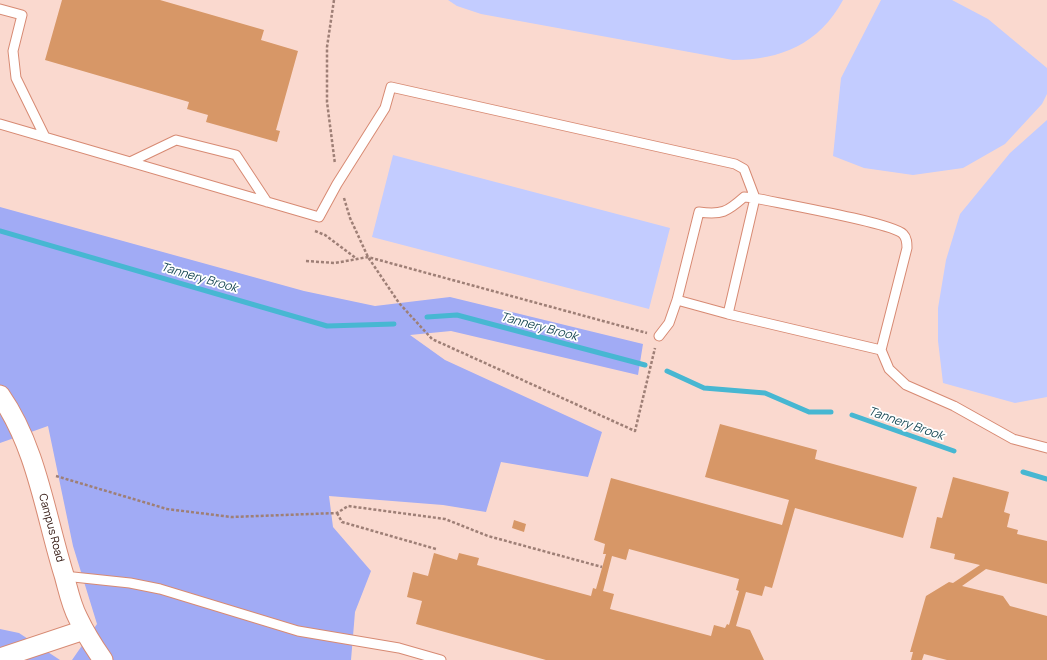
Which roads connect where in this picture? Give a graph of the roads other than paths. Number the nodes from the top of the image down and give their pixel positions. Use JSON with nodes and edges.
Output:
{"nodes":[{"id":1,"x":0,"y":9,"type":"edge"},
{"id":2,"x":0,"y":124,"type":"edge"},
{"id":3,"x":45,"y":137,"type":"junction"},
{"id":4,"x":130,"y":162,"type":"junction"},
{"id":5,"x":756,"y":198,"type":"junction"},
{"id":6,"x":268,"y":202,"type":"junction"},
{"id":7,"x":677,"y":300,"type":"junction"},
{"id":8,"x":728,"y":314,"type":"junction"},
{"id":9,"x":658,"y":336,"type":"road end"},
{"id":10,"x":881,"y":350,"type":"junction"},
{"id":11,"x":0,"y":395,"type":"edge"},
{"id":12,"x":1047,"y":448,"type":"edge"},
{"id":13,"x":64,"y":576,"type":"junction"},
{"id":14,"x":84,"y":630,"type":"junction"},
{"id":15,"x":0,"y":658,"type":"edge"},
{"id":16,"x":103,"y":660,"type":"edge"},
{"id":17,"x":441,"y":660,"type":"edge"}],
"edges":[{"from":1,"to":3,"type":"lane"},
{"from":2,"to":3,"type":"lane"},
{"from":3,"to":4,"type":"lane"},
{"from":4,"to":6,"type":"lane"},
{"from":4,"to":6,"type":"lane"},
{"from":5,"to":6,"type":"lane"},
{"from":5,"to":7,"type":"lane"},
{"from":5,"to":8,"type":"lane"},
{"from":5,"to":10,"type":"lane"},
{"from":7,"to":8,"type":"lane"},
{"from":7,"to":9,"type":"lane"},
{"from":8,"to":10,"type":"lane"},
{"from":10,"to":12,"type":"lane"},
{"from":11,"to":13,"type":"street","name":"Campus Road"},
{"from":13,"to":14,"type":"street","name":"Campus Road"},
{"from":13,"to":17,"type":"lane"},
{"from":14,"to":15,"type":"street"},
{"from":14,"to":16,"type":"street","name":"Campus Road"}]}
